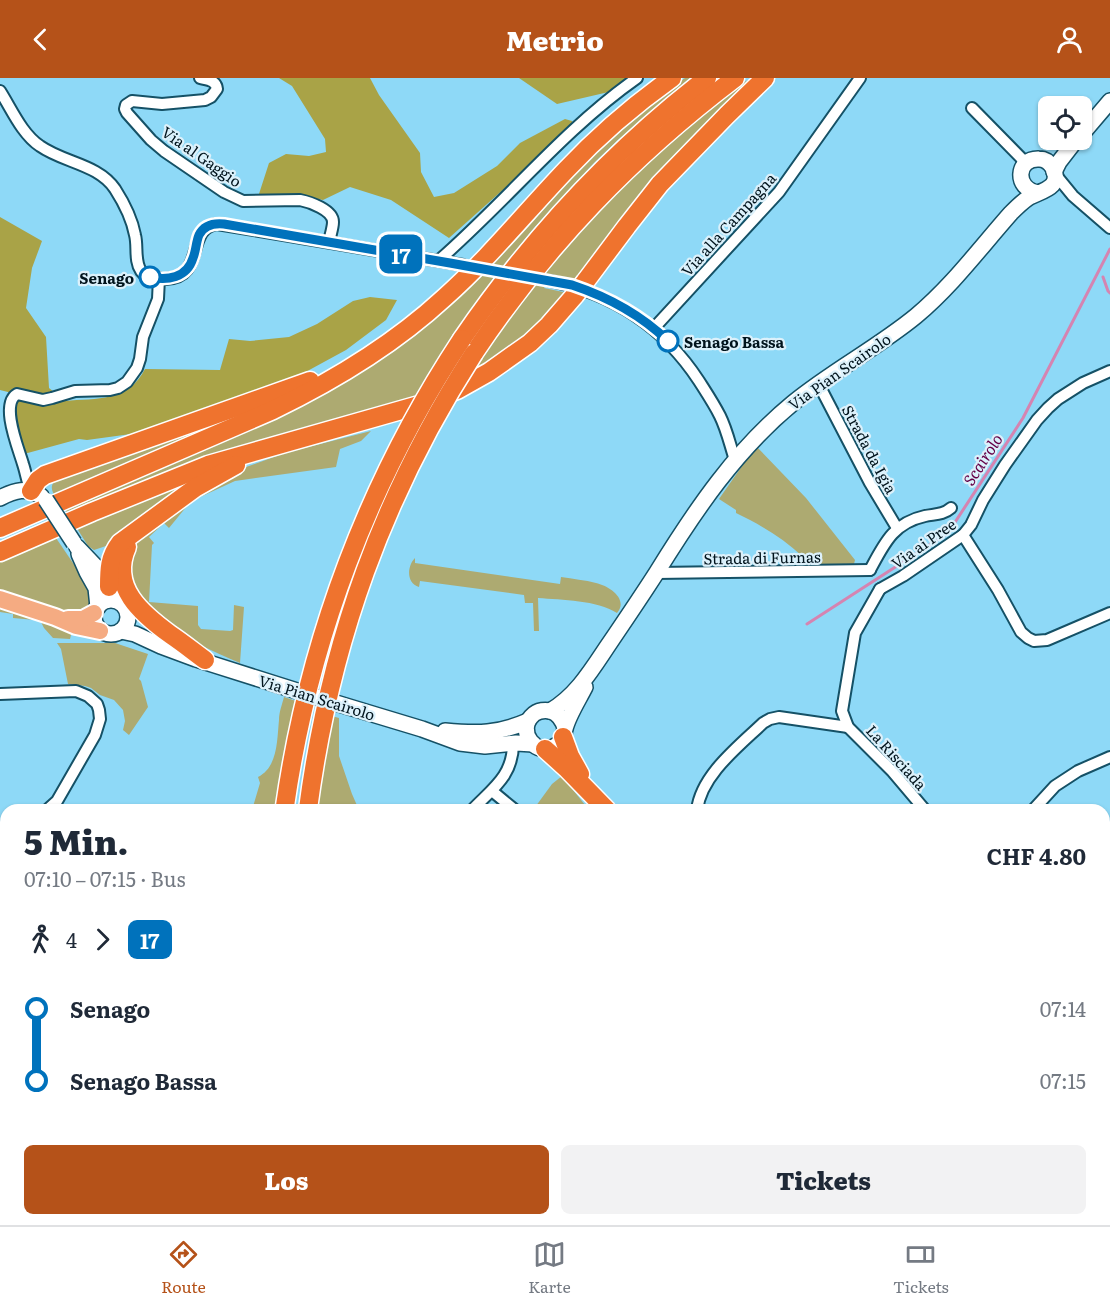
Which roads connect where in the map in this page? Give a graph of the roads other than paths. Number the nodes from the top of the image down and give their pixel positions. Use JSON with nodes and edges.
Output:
{"nodes":[{"id":1,"x":200,"y":78,"type":"edge"},
{"id":2,"x":637,"y":78,"type":"edge"},
{"id":3,"x":672,"y":78,"type":"edge"},
{"id":4,"x":707,"y":78,"type":"edge"},
{"id":5,"x":735,"y":78,"type":"edge"},
{"id":6,"x":765,"y":78,"type":"edge"},
{"id":7,"x":860,"y":78,"type":"edge"},
{"id":8,"x":0,"y":91,"type":"edge"},
{"id":9,"x":1110,"y":101,"type":"edge"},
{"id":10,"x":972,"y":108,"type":"dead end"},
{"id":11,"x":1092,"y":121,"type":"edge"},
{"id":12,"x":1059,"y":150,"type":"edge"},
{"id":13,"x":1068,"y":150,"type":"edge"},
{"id":14,"x":1042,"y":159,"type":"junction"},
{"id":15,"x":1026,"y":163,"type":"junction"},
{"id":16,"x":1055,"y":173,"type":"junction"},
{"id":17,"x":1022,"y":183,"type":"junction"},
{"id":18,"x":1038,"y":193,"type":"junction"},
{"id":19,"x":1012,"y":212,"type":"junction"},
{"id":20,"x":1106,"y":224,"type":"edge"},
{"id":21,"x":329,"y":242,"type":"junction"},
{"id":22,"x":438,"y":261,"type":"junction"},
{"id":23,"x":463,"y":265,"type":"tunnel mouth"},
{"id":24,"x":159,"y":278,"type":"junction"},
{"id":25,"x":550,"y":281,"type":"tunnel mouth"},
{"id":26,"x":654,"y":328,"type":"junction"},
{"id":27,"x":405,"y":331,"type":"junction"},
{"id":28,"x":468,"y":346,"type":"junction"},
{"id":29,"x":1110,"y":371,"type":"edge"},
{"id":30,"x":818,"y":383,"type":"junction"},
{"id":31,"x":288,"y":443,"type":"junction"},
{"id":32,"x":735,"y":460,"type":"junction"},
{"id":33,"x":38,"y":495,"type":"junction"},
{"id":34,"x":0,"y":498,"type":"edge"},
{"id":35,"x":951,"y":508,"type":"dead end"},
{"id":36,"x":0,"y":528,"type":"edge"},
{"id":37,"x":897,"y":528,"type":"junction"},
{"id":38,"x":137,"y":531,"type":"junction"},
{"id":39,"x":963,"y":535,"type":"junction"},
{"id":40,"x":75,"y":545,"type":"junction"},
{"id":41,"x":0,"y":552,"type":"edge"},
{"id":42,"x":870,"y":570,"type":"junction"},
{"id":43,"x":656,"y":573,"type":"junction"},
{"id":44,"x":880,"y":589,"type":"junction"},
{"id":45,"x":114,"y":595,"type":"junction"},
{"id":46,"x":3,"y":601,"type":"edge"},
{"id":47,"x":96,"y":610,"type":"junction"},
{"id":48,"x":1110,"y":613,"type":"edge"},
{"id":49,"x":55,"y":617,"type":"junction"},
{"id":50,"x":125,"y":625,"type":"junction"},
{"id":51,"x":100,"y":631,"type":"junction"},
{"id":52,"x":598,"y":660,"type":"junction"},
{"id":53,"x":209,"y":662,"type":"junction"},
{"id":54,"x":0,"y":694,"type":"edge"},
{"id":55,"x":550,"y":711,"type":"junction"},
{"id":56,"x":528,"y":721,"type":"junction"},
{"id":57,"x":848,"y":726,"type":"junction"},
{"id":58,"x":422,"y":729,"type":"junction"},
{"id":59,"x":564,"y":733,"type":"junction"},
{"id":60,"x":513,"y":744,"type":"junction"},
{"id":61,"x":539,"y":747,"type":"junction"},
{"id":62,"x":1110,"y":757,"type":"edge"},
{"id":63,"x":492,"y":791,"type":"junction"},
{"id":64,"x":54,"y":804,"type":"edge"},
{"id":65,"x":286,"y":804,"type":"edge"},
{"id":66,"x":309,"y":804,"type":"edge"},
{"id":67,"x":478,"y":804,"type":"edge"},
{"id":68,"x":508,"y":804,"type":"edge"},
{"id":69,"x":601,"y":804,"type":"edge"},
{"id":70,"x":601,"y":804,"type":"edge"},
{"id":71,"x":698,"y":804,"type":"edge"},
{"id":72,"x":920,"y":804,"type":"edge"},
{"id":73,"x":1038,"y":804,"type":"edge"}],
"edges":[{"from":1,"to":21,"type":"street","name":"Via al Gaggio"},
{"from":2,"to":22,"type":"street"},
{"from":3,"to":27,"type":"highway"},
{"from":4,"to":28,"type":"highway"},
{"from":5,"to":28,"type":"highway"},
{"from":6,"to":31,"type":"highway"},
{"from":7,"to":26,"type":"street","name":"Via alla Campagna"},
{"from":8,"to":24,"type":"street"},
{"from":9,"to":11,"type":"main road"},
{"from":10,"to":15,"type":"street"},
{"from":12,"to":14,"type":"main road"},
{"from":13,"to":16,"type":"main road"},
{"from":14,"to":15,"type":"main road"},
{"from":14,"to":16,"type":"main road"},
{"from":15,"to":17,"type":"main road"},
{"from":16,"to":18,"type":"main road"},
{"from":16,"to":20,"type":"street"},
{"from":17,"to":18,"type":"main road"},
{"from":17,"to":19,"type":"main road"},
{"from":18,"to":19,"type":"main road"},
{"from":19,"to":30,"type":"main road","name":"Via Pian Scairolo"},
{"from":21,"to":22,"type":"street"},
{"from":21,"to":24,"type":"street"},
{"from":22,"to":23,"type":"street"},
{"from":24,"to":33,"type":"street"},
{"from":25,"to":26,"type":"street"},
{"from":26,"to":32,"type":"street"},
{"from":27,"to":33,"type":"highway"},
{"from":27,"to":36,"type":"highway"},
{"from":28,"to":65,"type":"highway","bridge":true},
{"from":28,"to":66,"type":"highway","bridge":true},
{"from":29,"to":39,"type":"street","name":"Via ai Pree"},
{"from":30,"to":32,"type":"main road","name":"Via Pian Scairolo"},
{"from":30,"to":37,"type":"street","name":"Strada da Igia"},
{"from":31,"to":38,"type":"highway"},
{"from":31,"to":41,"type":"highway"},
{"from":32,"to":43,"type":"main road","name":"Via Pian Scairolo"},
{"from":33,"to":34,"type":"main road"},
{"from":33,"to":40,"type":"main road","bridge":true},
{"from":35,"to":37,"type":"street"},
{"from":37,"to":42,"type":"street"},
{"from":38,"to":45,"type":"highway"},
{"from":38,"to":53,"type":"highway"},
{"from":39,"to":44,"type":"street","name":"Via ai Pree"},
{"from":39,"to":48,"type":"street"},
{"from":40,"to":45,"type":"main road"},
{"from":40,"to":47,"type":"main road"},
{"from":42,"to":43,"type":"street","name":"Strada di Furnas"},
{"from":42,"to":44,"type":"street","name":"Via ai Pree"},
{"from":43,"to":52,"type":"main road","name":"Via Pian Scairolo"},
{"from":44,"to":57,"type":"street","name":"La Risciada"},
{"from":45,"to":47,"type":"main road"},
{"from":45,"to":50,"type":"main road"},
{"from":46,"to":49,"type":"main road"},
{"from":47,"to":49,"type":"main road"},
{"from":47,"to":51,"type":"main road"},
{"from":49,"to":51,"type":"main road"},
{"from":50,"to":51,"type":"main road"},
{"from":50,"to":53,"type":"main road","name":"Via Pian Scairolo"},
{"from":52,"to":55,"type":"main road","name":"Via Pian Scairolo"},
{"from":52,"to":59,"type":"main road","name":"Via Pian Scairolo"},
{"from":53,"to":58,"type":"main road","name":"Via Pian Scairolo"},
{"from":54,"to":64,"type":"street"},
{"from":55,"to":56,"type":"main road"},
{"from":55,"to":59,"type":"main road"},
{"from":56,"to":58,"type":"main road","name":"Via Pian Scairolo"},
{"from":56,"to":61,"type":"main road"},
{"from":57,"to":71,"type":"street"},
{"from":57,"to":72,"type":"street","name":"La Risciada"},
{"from":58,"to":60,"type":"main road","name":"Via Pian Scairolo"},
{"from":59,"to":61,"type":"main road"},
{"from":59,"to":69,"type":"highway"},
{"from":60,"to":61,"type":"main road","name":"Via Pian Scairolo"},
{"from":60,"to":63,"type":"street"},
{"from":61,"to":70,"type":"highway"},
{"from":62,"to":73,"type":"street"},
{"from":63,"to":67,"type":"street"},
{"from":63,"to":68,"type":"street"}]}
